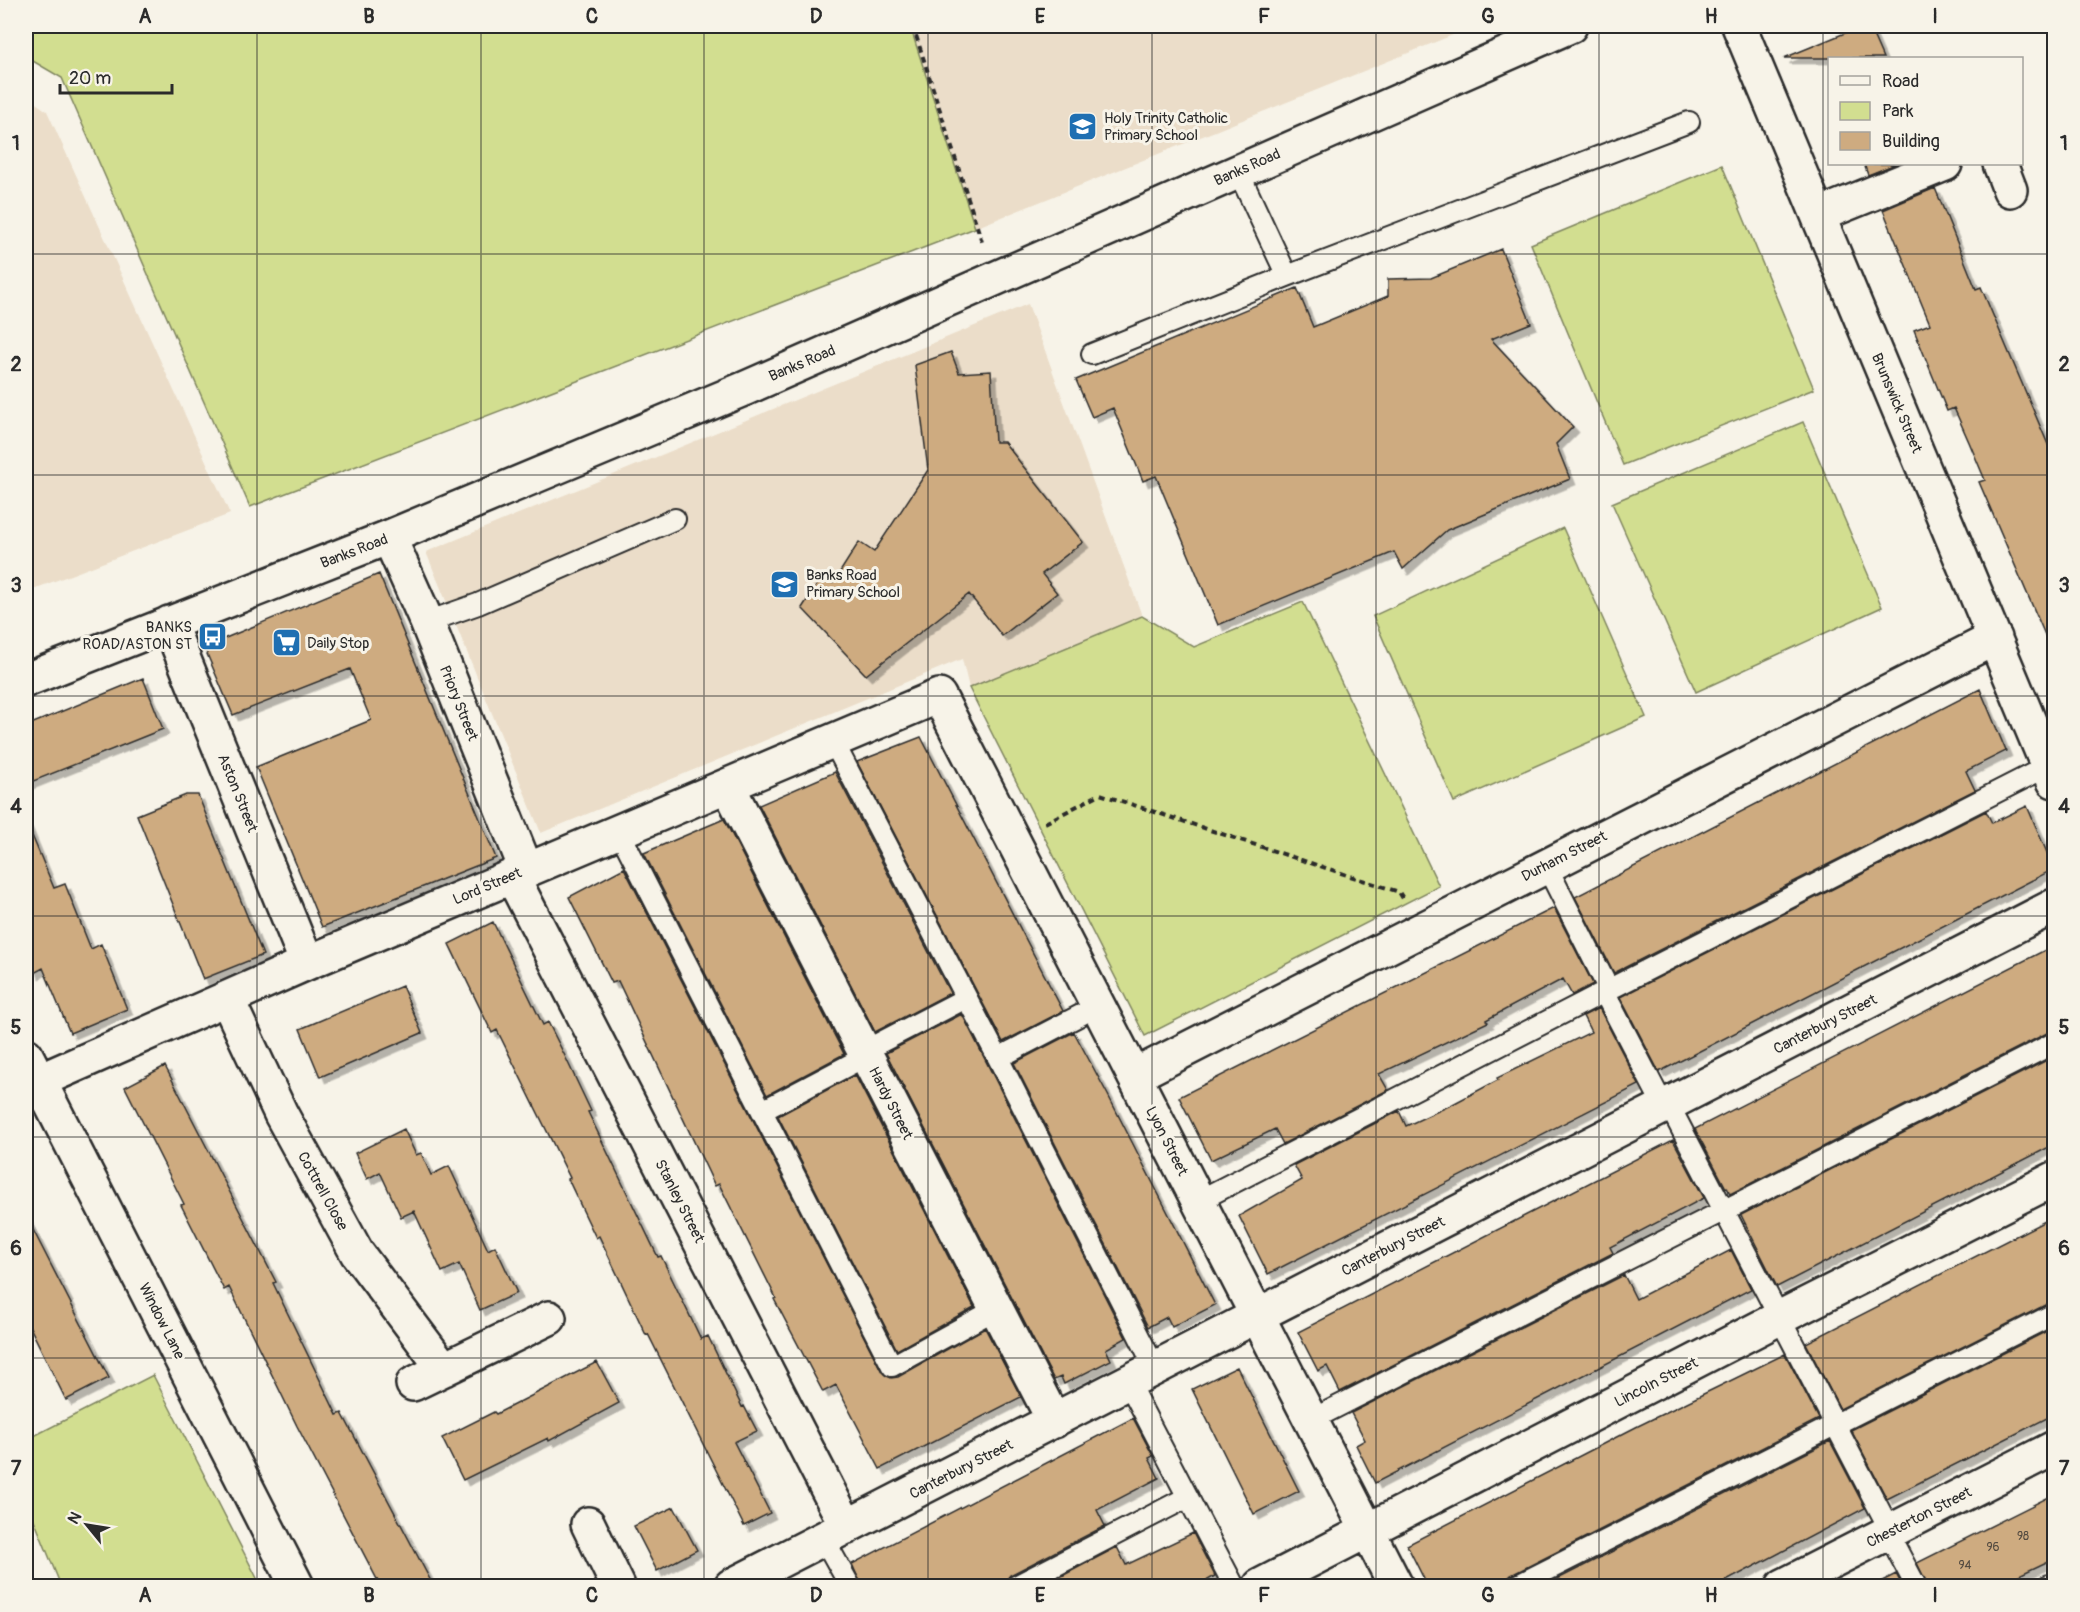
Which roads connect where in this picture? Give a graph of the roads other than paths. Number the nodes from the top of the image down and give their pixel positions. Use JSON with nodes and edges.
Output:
{"nodes":[{"id":1,"x":1739,"y":26,"type":"edge"},
{"id":2,"x":1554,"y":28,"type":"edge"},
{"id":3,"x":1689,"y":122,"type":"dead end"},
{"id":4,"x":1943,"y":165,"type":"edge"},
{"id":5,"x":1238,"y":171,"type":"junction"},
{"id":6,"x":1819,"y":215,"type":"junction"},
{"id":7,"x":1287,"y":276,"type":"junction"},
{"id":8,"x":1092,"y":354,"type":"dead end"},
{"id":9,"x":675,"y":519,"type":"dead end"},
{"id":10,"x":389,"y":537,"type":"junction"},
{"id":11,"x":427,"y":622,"type":"junction"},
{"id":12,"x":169,"y":623,"type":"junction"},
{"id":13,"x":1995,"y":638,"type":"junction"},
{"id":14,"x":26,"y":680,"type":"edge"},
{"id":15,"x":939,"y":696,"type":"joint"},
{"id":16,"x":833,"y":741,"type":"junction"},
{"id":17,"x":2051,"y":773,"type":"edge"},
{"id":18,"x":728,"y":786,"type":"junction"},
{"id":19,"x":619,"y":831,"type":"junction"},
{"id":20,"x":1546,"y":865,"type":"junction"},
{"id":21,"x":519,"y":873,"type":"junction"},
{"id":22,"x":2055,"y":906,"type":"edge"},
{"id":23,"x":307,"y":963,"type":"junction"},
{"id":24,"x":1606,"y":991,"type":"junction"},
{"id":25,"x":966,"y":998,"type":"junction"},
{"id":26,"x":227,"y":999,"type":"junction"},
{"id":27,"x":1098,"y":1006,"type":"junction"},
{"id":28,"x":2055,"y":1043,"type":"edge"},
{"id":29,"x":865,"y":1054,"type":"junction"},
{"id":30,"x":998,"y":1058,"type":"junction"},
{"id":31,"x":32,"y":1068,"type":"edge"},
{"id":32,"x":1134,"y":1076,"type":"junction"},
{"id":33,"x":1666,"y":1106,"type":"junction"},
{"id":34,"x":762,"y":1111,"type":"junction"},
{"id":35,"x":2055,"y":1179,"type":"edge"},
{"id":36,"x":1198,"y":1201,"type":"junction"},
{"id":37,"x":1725,"y":1211,"type":"junction"},
{"id":38,"x":996,"y":1309,"type":"junction"},
{"id":39,"x":2055,"y":1314,"type":"edge"},
{"id":40,"x":1257,"y":1316,"type":"junction"},
{"id":41,"x":1781,"y":1317,"type":"junction"},
{"id":42,"x":549,"y":1318,"type":"dead end"},
{"id":43,"x":444,"y":1369,"type":"junction"},
{"id":44,"x":1142,"y":1375,"type":"junction"},
{"id":45,"x":413,"y":1384,"type":"dead end"},
{"id":46,"x":1054,"y":1420,"type":"junction"},
{"id":47,"x":1311,"y":1420,"type":"junction"},
{"id":48,"x":1835,"y":1426,"type":"junction"},
{"id":49,"x":2055,"y":1448,"type":"edge"},
{"id":50,"x":1188,"y":1497,"type":"junction"},
{"id":51,"x":588,"y":1524,"type":"dead end"},
{"id":52,"x":1368,"y":1530,"type":"junction"},
{"id":53,"x":1889,"y":1532,"type":"junction"},
{"id":54,"x":836,"y":1533,"type":"junction"},
{"id":55,"x":2055,"y":1582,"type":"edge"},
{"id":56,"x":297,"y":1587,"type":"edge"},
{"id":57,"x":618,"y":1587,"type":"edge"},
{"id":58,"x":731,"y":1587,"type":"edge"},
{"id":59,"x":850,"y":1587,"type":"edge"},
{"id":60,"x":1016,"y":1587,"type":"edge"},
{"id":61,"x":1234,"y":1587,"type":"edge"},
{"id":62,"x":1260,"y":1587,"type":"edge"},
{"id":63,"x":1396,"y":1587,"type":"edge"},
{"id":64,"x":1516,"y":1587,"type":"edge"},
{"id":65,"x":1783,"y":1587,"type":"edge"},
{"id":66,"x":1916,"y":1587,"type":"edge"},
{"id":67,"x":2047,"y":1587,"type":"edge"}],
"edges":[{"from":1,"to":6,"type":"street","name":"Brunswick Street"},
{"from":2,"to":5,"type":"street","name":"Banks Road"},
{"from":3,"to":7,"type":"lane"},
{"from":4,"to":6,"type":"street"},
{"from":5,"to":7,"type":"lane"},
{"from":5,"to":10,"type":"street","name":"Banks Road"},
{"from":6,"to":13,"type":"street","name":"Brunswick Street"},
{"from":7,"to":8,"type":"lane"},
{"from":9,"to":11,"type":"lane"},
{"from":10,"to":11,"type":"street","name":"Priory Street"},
{"from":10,"to":12,"type":"street","name":"Banks Road"},
{"from":11,"to":21,"type":"street","name":"Priory Street"},
{"from":12,"to":14,"type":"street","name":"Banks Road"},
{"from":12,"to":23,"type":"street","name":"Aston Street"},
{"from":13,"to":17,"type":"street","name":"Brunswick Street"},
{"from":13,"to":20,"type":"street","name":"Durham Street"},
{"from":15,"to":16,"type":"street","name":"Lord Street"},
{"from":15,"to":27,"type":"street","name":"Lyon Street"},
{"from":16,"to":18,"type":"street","name":"Lord Street"},
{"from":16,"to":25,"type":"lane"},
{"from":17,"to":24,"type":"lane"},
{"from":18,"to":19,"type":"street","name":"Lord Street"},
{"from":18,"to":29,"type":"street","name":"Hardy Street"},
{"from":19,"to":21,"type":"street","name":"Lord Street"},
{"from":19,"to":34,"type":"lane"},
{"from":20,"to":24,"type":"lane"},
{"from":20,"to":32,"type":"street","name":"Durham Street"},
{"from":21,"to":23,"type":"street","name":"Lord Street"},
{"from":21,"to":54,"type":"street","name":"Stanley Street"},
{"from":22,"to":33,"type":"street","name":"Canterbury Street"},
{"from":23,"to":26,"type":"street","name":"Lord Street"},
{"from":24,"to":33,"type":"lane"},
{"from":24,"to":36,"type":"lane"},
{"from":25,"to":29,"type":"lane"},
{"from":25,"to":30,"type":"lane"},
{"from":26,"to":31,"type":"street","name":"Lord Street"},
{"from":26,"to":43,"type":"street","name":"Cottrell Close"},
{"from":27,"to":30,"type":"lane"},
{"from":27,"to":32,"type":"street","name":"Lyon Street"},
{"from":28,"to":37,"type":"lane"},
{"from":29,"to":34,"type":"lane"},
{"from":29,"to":38,"type":"street","name":"Hardy Street"},
{"from":30,"to":44,"type":"lane"},
{"from":31,"to":56,"type":"street","name":"Window Lane"},
{"from":32,"to":36,"type":"street","name":"Lyon Street"},
{"from":33,"to":37,"type":"lane"},
{"from":33,"to":40,"type":"street","name":"Canterbury Street"},
{"from":34,"to":38,"type":"lane"},
{"from":35,"to":41,"type":"street","name":"Lincoln Street"},
{"from":36,"to":40,"type":"street","name":"Lyon Street"},
{"from":37,"to":41,"type":"lane"},
{"from":37,"to":47,"type":"lane"},
{"from":38,"to":46,"type":"street","name":"Hardy Street"},
{"from":39,"to":48,"type":"lane"},
{"from":40,"to":44,"type":"street","name":"Canterbury Street"},
{"from":40,"to":47,"type":"street","name":"Lyon Street"},
{"from":41,"to":48,"type":"lane"},
{"from":41,"to":52,"type":"street","name":"Lincoln Street"},
{"from":42,"to":43,"type":"street"},
{"from":43,"to":45,"type":"street"},
{"from":44,"to":46,"type":"street","name":"Canterbury Street"},
{"from":44,"to":50,"type":"lane"},
{"from":46,"to":54,"type":"street","name":"Canterbury Street"},
{"from":47,"to":52,"type":"street","name":"Lyon Street"},
{"from":48,"to":53,"type":"lane"},
{"from":48,"to":64,"type":"lane"},
{"from":49,"to":53,"type":"street","name":"Chesterton Street"},
{"from":50,"to":60,"type":"lane"},
{"from":50,"to":61,"type":"lane"},
{"from":51,"to":57,"type":"street"},
{"from":52,"to":62,"type":"street","name":"Lincoln Street"},
{"from":52,"to":63,"type":"street","name":"Lyon Street"},
{"from":53,"to":65,"type":"street","name":"Chesterton Street"},
{"from":53,"to":66,"type":"lane"},
{"from":54,"to":58,"type":"street","name":"Canterbury Street"},
{"from":54,"to":59,"type":"lane"},
{"from":55,"to":67,"type":"lane"}]}
